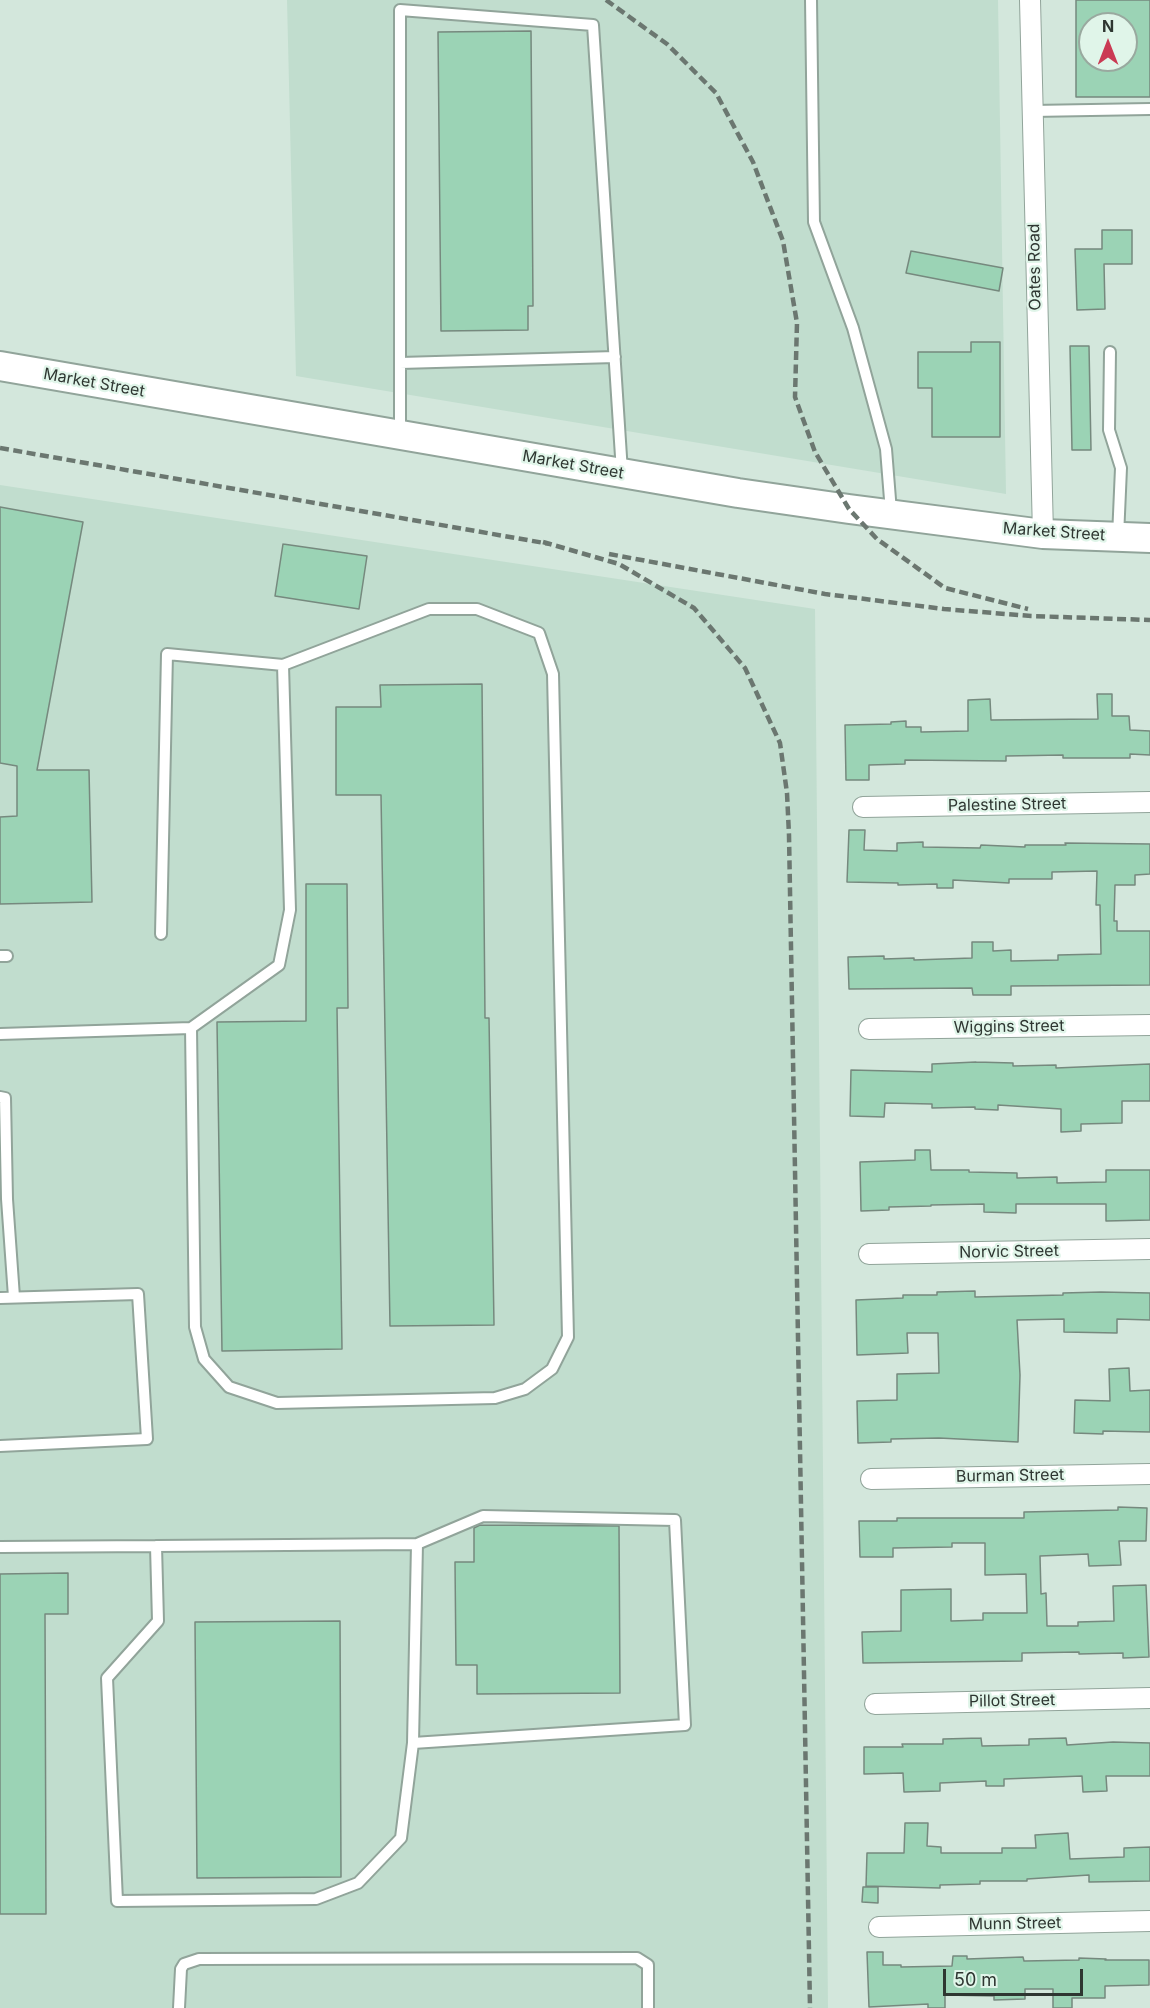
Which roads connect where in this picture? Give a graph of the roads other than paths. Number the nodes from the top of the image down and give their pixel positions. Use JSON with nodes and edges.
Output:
{"nodes":[{"id":1,"x":811,"y":0,"type":"edge"},
{"id":2,"x":1030,"y":0,"type":"edge"},
{"id":3,"x":1150,"y":109,"type":"edge"},
{"id":4,"x":1032,"y":111,"type":"junction"},
{"id":5,"x":1110,"y":352,"type":"dead end"},
{"id":6,"x":615,"y":357,"type":"junction"},
{"id":7,"x":400,"y":363,"type":"junction"},
{"id":8,"x":0,"y":366,"type":"edge"},
{"id":9,"x":400,"y":436,"type":"junction"},
{"id":10,"x":622,"y":473,"type":"junction"},
{"id":11,"x":891,"y":515,"type":"junction"},
{"id":12,"x":1043,"y":534,"type":"junction"},
{"id":13,"x":1118,"y":537,"type":"junction"},
{"id":14,"x":1150,"y":538,"type":"edge"},
{"id":15,"x":283,"y":665,"type":"junction"},
{"id":16,"x":1150,"y":802,"type":"edge"},
{"id":17,"x":863,"y":807,"type":"dead end"},
{"id":18,"x":161,"y":934,"type":"dead end"},
{"id":19,"x":1150,"y":1025,"type":"edge"},
{"id":20,"x":191,"y":1028,"type":"junction"},
{"id":21,"x":869,"y":1029,"type":"dead end"},
{"id":22,"x":0,"y":1034,"type":"edge"},
{"id":23,"x":0,"y":1098,"type":"edge"},
{"id":24,"x":1150,"y":1249,"type":"edge"},
{"id":25,"x":869,"y":1254,"type":"dead end"},
{"id":26,"x":14,"y":1297,"type":"junction"},
{"id":27,"x":0,"y":1298,"type":"edge"},
{"id":28,"x":0,"y":1446,"type":"edge"},
{"id":29,"x":1150,"y":1474,"type":"edge"},
{"id":30,"x":871,"y":1479,"type":"dead end"},
{"id":31,"x":417,"y":1544,"type":"junction"},
{"id":32,"x":156,"y":1546,"type":"junction"},
{"id":33,"x":0,"y":1547,"type":"edge"},
{"id":34,"x":1150,"y":1698,"type":"edge"},
{"id":35,"x":875,"y":1704,"type":"dead end"},
{"id":36,"x":412,"y":1743,"type":"junction"},
{"id":37,"x":1150,"y":1921,"type":"edge"},
{"id":38,"x":879,"y":1927,"type":"dead end"},
{"id":39,"x":179,"y":2008,"type":"edge"},
{"id":40,"x":648,"y":2008,"type":"edge"}],
"edges":[{"from":1,"to":11,"type":"lane"},
{"from":2,"to":4,"type":"street","name":"Oates Road"},
{"from":3,"to":4,"type":"lane"},
{"from":4,"to":12,"type":"street","name":"Oates Road"},
{"from":5,"to":13,"type":"lane"},
{"from":6,"to":7,"type":"lane"},
{"from":6,"to":7,"type":"lane"},
{"from":6,"to":10,"type":"lane"},
{"from":7,"to":9,"type":"lane"},
{"from":8,"to":9,"type":"main road","name":"Market Street"},
{"from":9,"to":10,"type":"main road","name":"Market Street"},
{"from":10,"to":11,"type":"main road","name":"Market Street"},
{"from":11,"to":12,"type":"main road","name":"Market Street"},
{"from":12,"to":13,"type":"main road","name":"Market Street"},
{"from":13,"to":14,"type":"main road","name":"Market Street"},
{"from":15,"to":18,"type":"lane"},
{"from":15,"to":20,"type":"lane"},
{"from":15,"to":20,"type":"lane"},
{"from":16,"to":17,"type":"street","name":"Palestine Street"},
{"from":19,"to":21,"type":"street","name":"Wiggins Street"},
{"from":20,"to":22,"type":"lane"},
{"from":23,"to":26,"type":"lane"},
{"from":24,"to":25,"type":"street","name":"Norvic Street"},
{"from":26,"to":27,"type":"lane"},
{"from":26,"to":28,"type":"lane"},
{"from":29,"to":30,"type":"street","name":"Burman Street"},
{"from":31,"to":32,"type":"lane"},
{"from":31,"to":36,"type":"lane"},
{"from":31,"to":36,"type":"lane"},
{"from":32,"to":33,"type":"lane"},
{"from":32,"to":36,"type":"lane"},
{"from":34,"to":35,"type":"street","name":"Pillot Street"},
{"from":37,"to":38,"type":"street","name":"Munn Street"},
{"from":39,"to":40,"type":"lane"}]}
